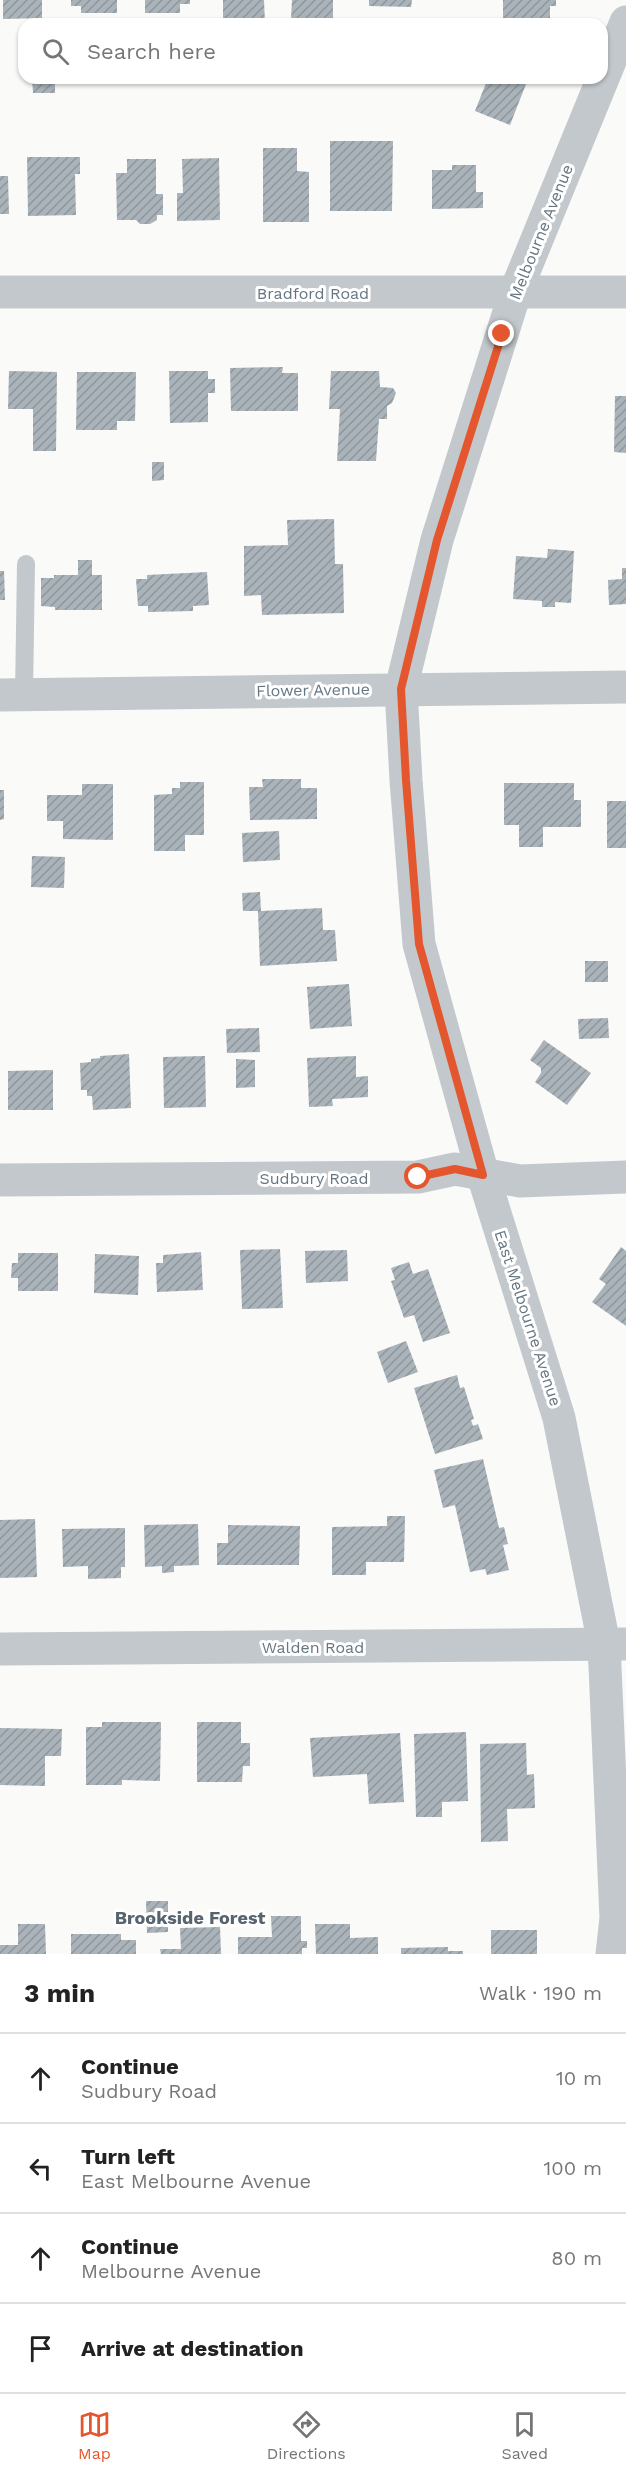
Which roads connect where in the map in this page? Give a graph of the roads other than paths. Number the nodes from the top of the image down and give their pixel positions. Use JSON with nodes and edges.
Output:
{"nodes":[{"id":1,"x":626,"y":22,"type":"edge"},
{"id":2,"x":608,"y":66,"type":"edge"},
{"id":3,"x":601,"y":84,"type":"edge"},
{"id":4,"x":0,"y":292,"type":"edge"},
{"id":5,"x":626,"y":292,"type":"edge"},
{"id":6,"x":515,"y":293,"type":"junction"},
{"id":7,"x":26,"y":564,"type":"dead end"},
{"id":8,"x":626,"y":687,"type":"edge"},
{"id":9,"x":401,"y":689,"type":"junction"},
{"id":10,"x":12,"y":695,"type":"edge"},
{"id":11,"x":483,"y":1175,"type":"junction"},
{"id":12,"x":626,"y":1177,"type":"edge"},
{"id":13,"x":0,"y":1180,"type":"edge"},
{"id":14,"x":615,"y":1644,"type":"edge"},
{"id":15,"x":0,"y":1649,"type":"edge"},
{"id":16,"x":612,"y":1954,"type":"edge"}],
"edges":[{"from":1,"to":2,"type":"street","name":"Melbourne Avenue"},
{"from":3,"to":6,"type":"street","name":"Melbourne Avenue"},
{"from":4,"to":6,"type":"street","name":"Bradford Road"},
{"from":5,"to":6,"type":"street","name":"Bradford Road"},
{"from":6,"to":9,"type":"street","name":"Melbourne Avenue"},
{"from":7,"to":10,"type":"lane"},
{"from":8,"to":9,"type":"street","name":"Flower Avenue"},
{"from":9,"to":10,"type":"street","name":"Flower Avenue"},
{"from":9,"to":11,"type":"street","name":"East Melbourne Avenue"},
{"from":11,"to":12,"type":"street","name":"Sudbury Road"},
{"from":11,"to":13,"type":"street","name":"Sudbury Road"},
{"from":11,"to":14,"type":"street","name":"East Melbourne Avenue"},
{"from":14,"to":15,"type":"street","name":"Walden Road"},
{"from":14,"to":16,"type":"street","name":"East Melbourne Avenue"}]}
